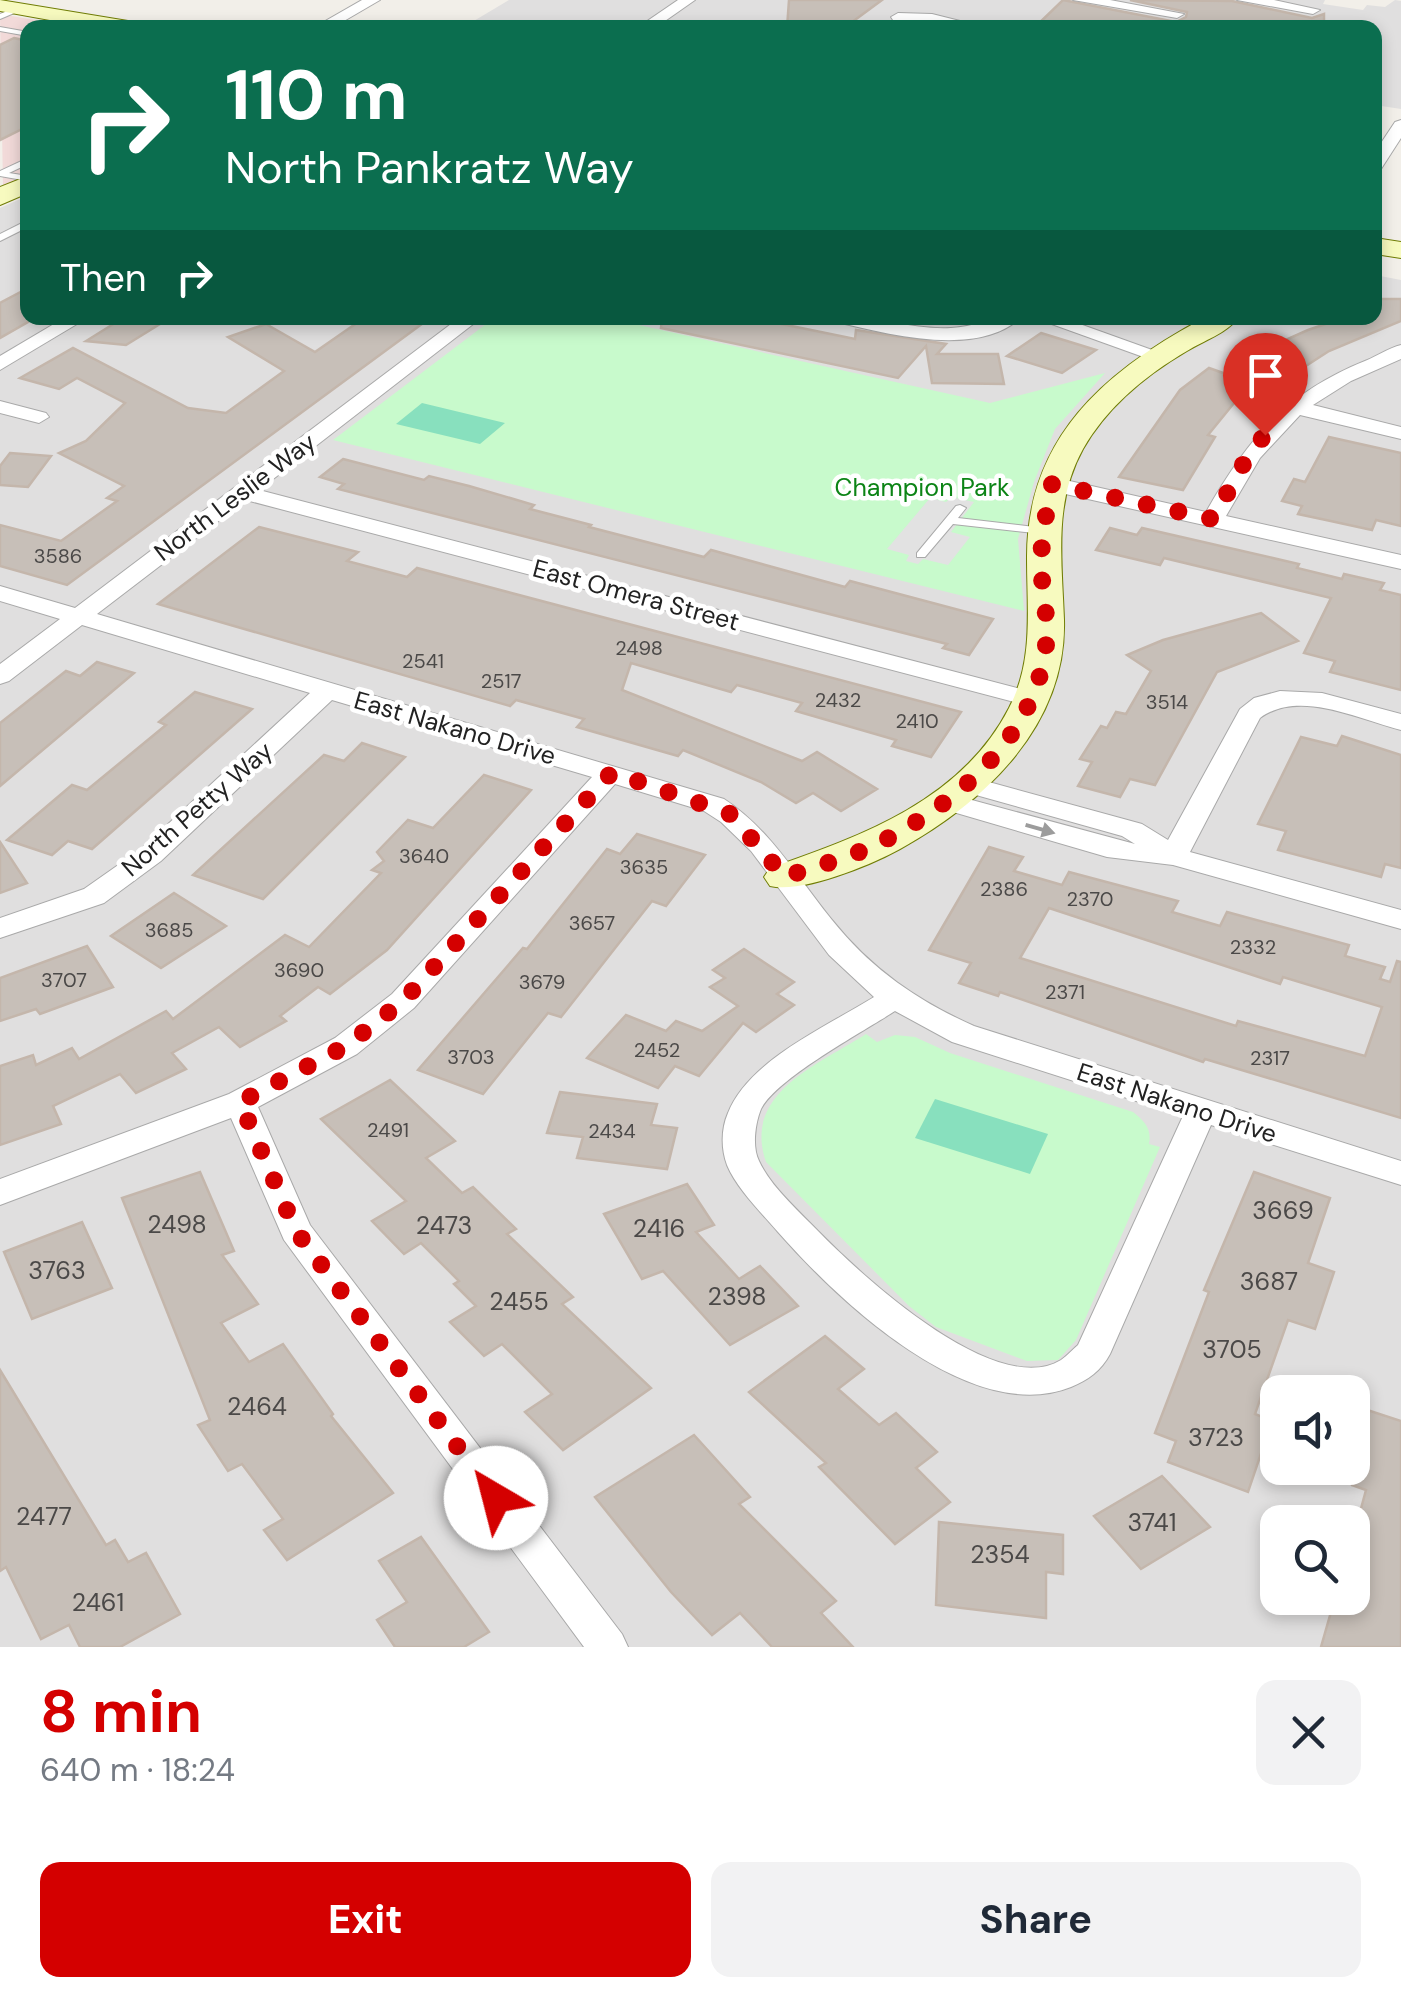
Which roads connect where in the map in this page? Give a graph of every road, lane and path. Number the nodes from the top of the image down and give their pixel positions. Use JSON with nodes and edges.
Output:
{"nodes":[{"id":1,"x":373,"y":0,"type":"edge"},
{"id":2,"x":688,"y":0,"type":"edge"},
{"id":3,"x":1080,"y":0,"type":"edge"},
{"id":4,"x":1190,"y":0,"type":"edge"},
{"id":5,"x":1244,"y":0,"type":"edge"},
{"id":6,"x":6,"y":7,"type":"edge"},
{"id":7,"x":1314,"y":10,"type":"dead end"},
{"id":8,"x":1177,"y":14,"type":"junction"},
{"id":9,"x":898,"y":18,"type":"dead end"},
{"id":10,"x":85,"y":20,"type":"edge"},
{"id":11,"x":335,"y":20,"type":"edge"},
{"id":12,"x":657,"y":20,"type":"edge"},
{"id":13,"x":942,"y":20,"type":"edge"},
{"id":14,"x":1171,"y":20,"type":"edge"},
{"id":15,"x":1401,"y":125,"type":"edge"},
{"id":16,"x":1382,"y":155,"type":"edge"},
{"id":17,"x":65,"y":325,"type":"edge"},
{"id":18,"x":462,"y":325,"type":"edge"},
{"id":19,"x":880,"y":325,"type":"edge"},
{"id":20,"x":998,"y":325,"type":"edge"},
{"id":21,"x":1071,"y":325,"type":"edge"},
{"id":22,"x":1107,"y":325,"type":"edge"},
{"id":23,"x":1211,"y":325,"type":"edge"},
{"id":24,"x":1165,"y":350,"type":"junction"},
{"id":25,"x":1401,"y":351,"type":"edge"},
{"id":26,"x":0,"y":364,"type":"edge"},
{"id":27,"x":0,"y":407,"type":"edge"},
{"id":28,"x":1293,"y":407,"type":"junction"},
{"id":29,"x":39,"y":418,"type":"dead end"},
{"id":30,"x":1401,"y":434,"type":"edge"},
{"id":31,"x":1052,"y":484,"type":"junction"},
{"id":32,"x":242,"y":492,"type":"junction"},
{"id":33,"x":960,"y":508,"type":"dead end"},
{"id":34,"x":1213,"y":519,"type":"junction"},
{"id":35,"x":950,"y":520,"type":"junction"},
{"id":36,"x":1043,"y":531,"type":"junction"},
{"id":37,"x":921,"y":555,"type":"dead end"},
{"id":38,"x":1401,"y":562,"type":"edge"},
{"id":39,"x":0,"y":593,"type":"edge"},
{"id":40,"x":78,"y":618,"type":"junction"},
{"id":41,"x":0,"y":676,"type":"edge"},
{"id":42,"x":326,"y":692,"type":"junction"},
{"id":43,"x":1031,"y":698,"type":"junction"},
{"id":44,"x":1401,"y":722,"type":"edge"},
{"id":45,"x":612,"y":772,"type":"junction"},
{"id":46,"x":957,"y":793,"type":"junction"},
{"id":47,"x":1174,"y":856,"type":"junction"},
{"id":48,"x":785,"y":877,"type":"junction"},
{"id":49,"x":1401,"y":920,"type":"edge"},
{"id":50,"x":0,"y":928,"type":"edge"},
{"id":51,"x":892,"y":998,"type":"junction"},
{"id":52,"x":240,"y":1102,"type":"junction"},
{"id":53,"x":1201,"y":1112,"type":"junction"},
{"id":54,"x":1401,"y":1173,"type":"edge"},
{"id":55,"x":0,"y":1192,"type":"edge"},
{"id":56,"x":608,"y":1647,"type":"edge"}],
"edges":[{"from":1,"to":11,"type":"street"},
{"from":2,"to":12,"type":"street"},
{"from":3,"to":8,"type":"street"},
{"from":4,"to":8,"type":"street"},
{"from":5,"to":7,"type":"street"},
{"from":6,"to":10,"type":"street"},
{"from":8,"to":14,"type":"street"},
{"from":9,"to":13,"type":"street"},
{"from":15,"to":16,"type":"street"},
{"from":17,"to":26,"type":"street"},
{"from":18,"to":32,"type":"street","name":"North Leslie Way"},
{"from":19,"to":20,"type":"street"},
{"from":21,"to":24,"type":"street"},
{"from":22,"to":24,"type":"street"},
{"from":23,"to":24,"type":"street"},
{"from":24,"to":31,"type":"street"},
{"from":25,"to":28,"type":"street"},
{"from":27,"to":29,"type":"street"},
{"from":28,"to":30,"type":"street"},
{"from":28,"to":34,"type":"street"},
{"from":31,"to":34,"type":"street"},
{"from":31,"to":36,"type":"street"},
{"from":32,"to":40,"type":"street","name":"North Leslie Way"},
{"from":32,"to":43,"type":"street","name":"East Omera Street"},
{"from":33,"to":35,"type":"lane"},
{"from":34,"to":38,"type":"street"},
{"from":35,"to":36,"type":"lane"},
{"from":35,"to":37,"type":"lane"},
{"from":36,"to":43,"type":"street"},
{"from":39,"to":40,"type":"street","name":"East Nakano Drive"},
{"from":40,"to":41,"type":"street","name":"North Leslie Way"},
{"from":40,"to":42,"type":"street","name":"East Nakano Drive"},
{"from":42,"to":45,"type":"street","name":"East Nakano Drive"},
{"from":42,"to":50,"type":"street","name":"North Petty Way"},
{"from":43,"to":46,"type":"street"},
{"from":44,"to":47,"type":"street"},
{"from":45,"to":48,"type":"street","name":"East Nakano Drive"},
{"from":45,"to":52,"type":"street"},
{"from":46,"to":47,"type":"street"},
{"from":46,"to":48,"type":"street"},
{"from":47,"to":49,"type":"street"},
{"from":48,"to":51,"type":"street","name":"East Nakano Drive"},
{"from":51,"to":53,"type":"street","name":"East Nakano Drive"},
{"from":51,"to":53,"type":"street"},
{"from":52,"to":55,"type":"street"},
{"from":52,"to":56,"type":"street"},
{"from":53,"to":54,"type":"street","name":"East Nakano Drive"}]}
